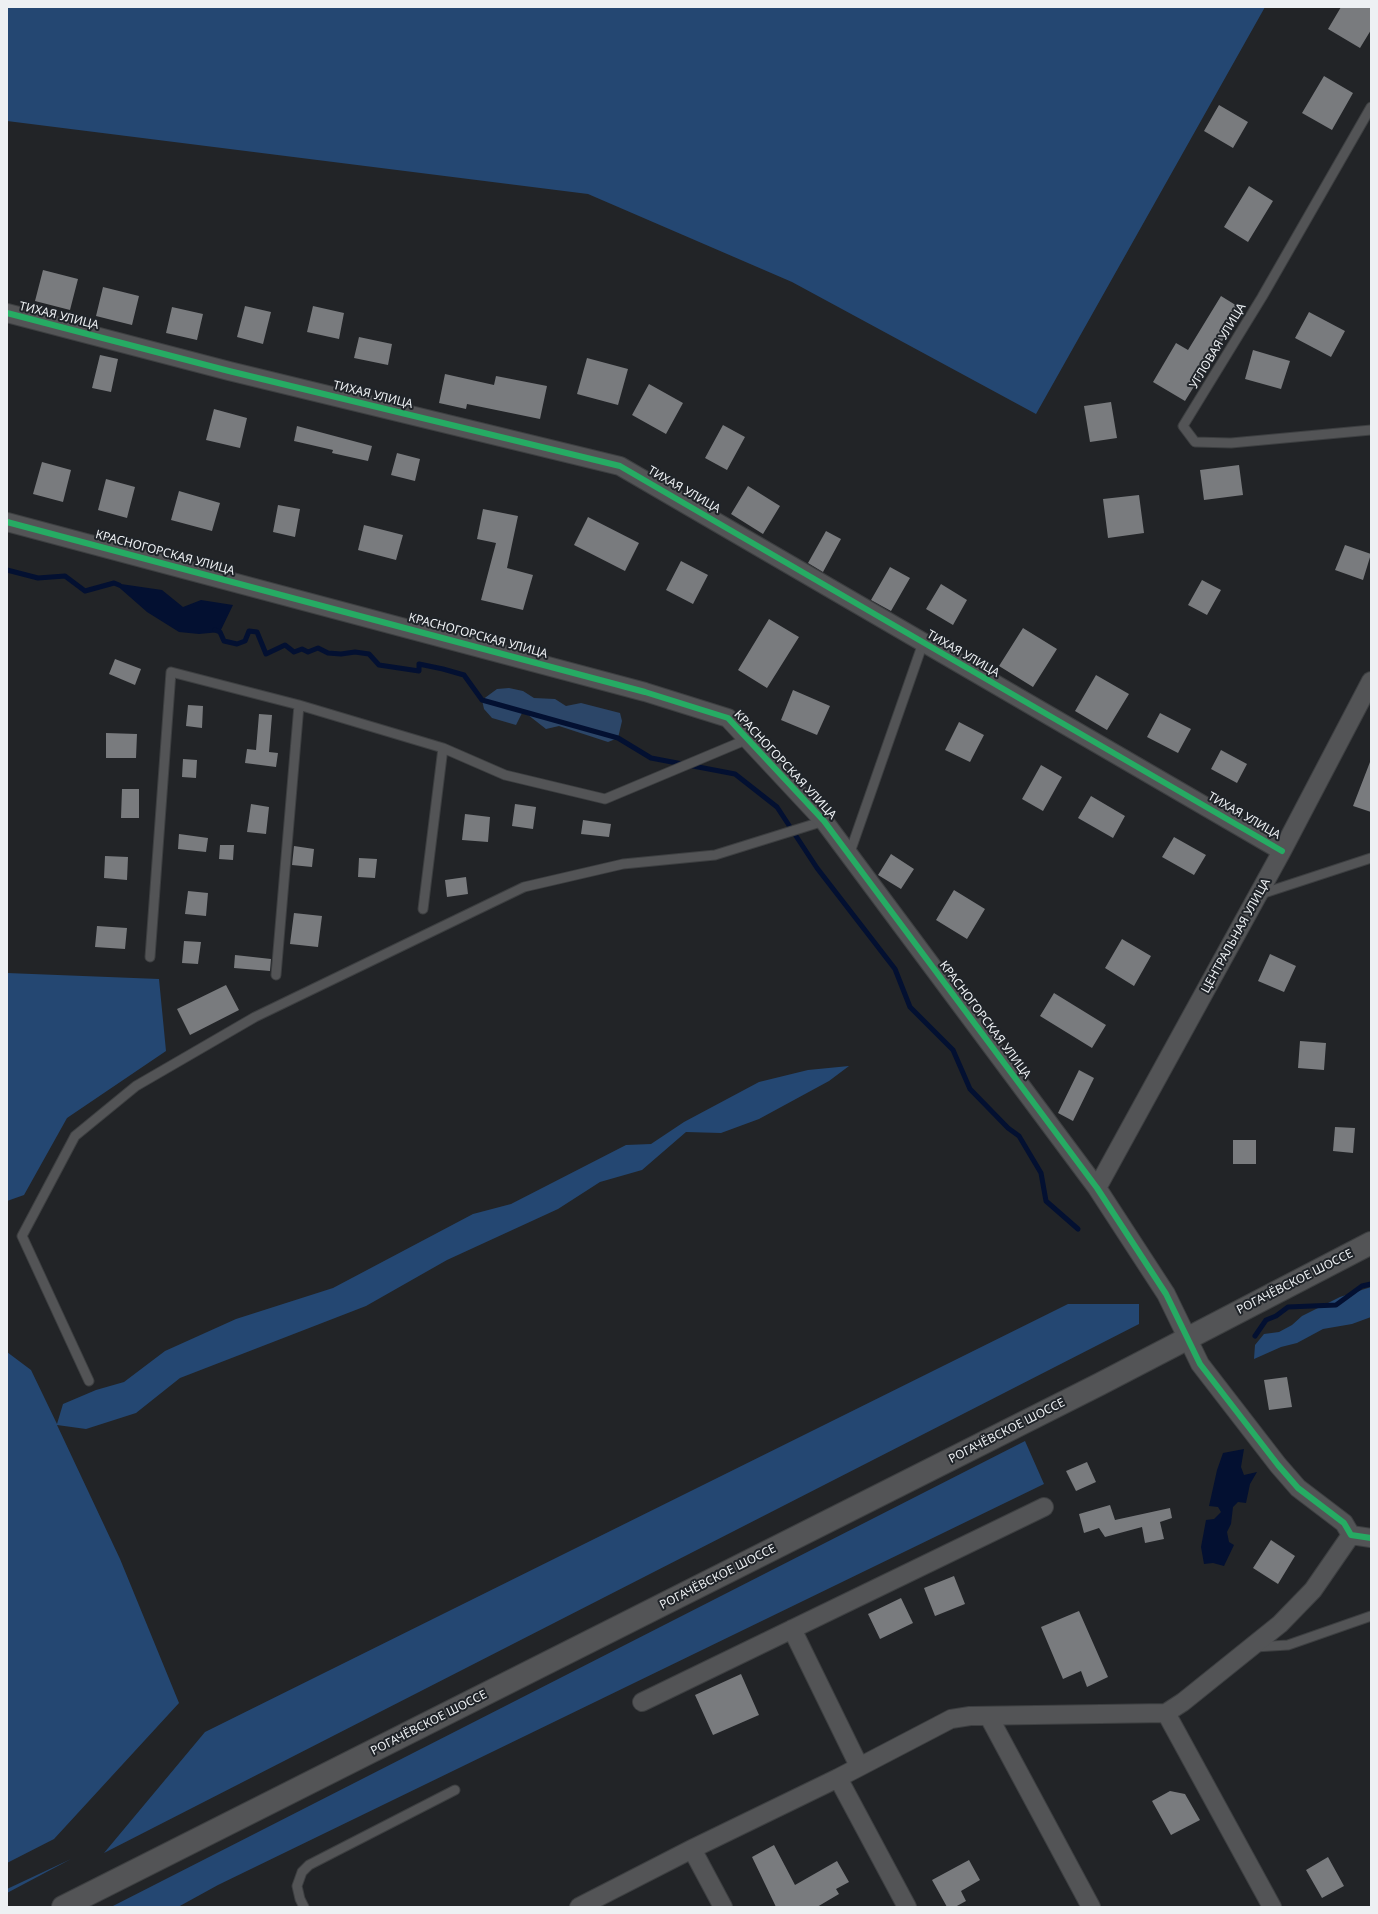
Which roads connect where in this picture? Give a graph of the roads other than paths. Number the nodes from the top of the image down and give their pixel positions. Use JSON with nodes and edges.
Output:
{"nodes":[{"id":1,"x":1371,"y":107,"type":"edge"},
{"id":2,"x":7,"y":314,"type":"edge"},
{"id":3,"x":1371,"y":430,"type":"edge"},
{"id":4,"x":7,"y":522,"type":"edge"},
{"id":5,"x":923,"y":643,"type":"junction"},
{"id":6,"x":1371,"y":681,"type":"edge"},
{"id":7,"x":299,"y":705,"type":"junction"},
{"id":8,"x":748,"y":739,"type":"junction"},
{"id":9,"x":443,"y":748,"type":"junction"},
{"id":10,"x":824,"y":821,"type":"junction"},
{"id":11,"x":1282,"y":851,"type":"junction"},
{"id":12,"x":849,"y":855,"type":"junction"},
{"id":13,"x":1371,"y":858,"type":"edge"},
{"id":14,"x":1257,"y":895,"type":"junction"},
{"id":15,"x":423,"y":909,"type":"dead end"},
{"id":16,"x":150,"y":956,"type":"dead end"},
{"id":17,"x":276,"y":975,"type":"dead end"},
{"id":18,"x":1098,"y":1188,"type":"junction"},
{"id":19,"x":1371,"y":1242,"type":"edge"},
{"id":20,"x":1186,"y":1338,"type":"junction"},
{"id":21,"x":89,"y":1381,"type":"dead end"},
{"id":22,"x":1044,"y":1507,"type":"dead end"},
{"id":23,"x":1351,"y":1535,"type":"junction"},
{"id":24,"x":1371,"y":1538,"type":"edge"},
{"id":25,"x":1371,"y":1616,"type":"edge"},
{"id":26,"x":792,"y":1630,"type":"junction"},
{"id":27,"x":1249,"y":1647,"type":"junction"},
{"id":28,"x":642,"y":1702,"type":"dead end"},
{"id":29,"x":1166,"y":1713,"type":"junction"},
{"id":30,"x":989,"y":1717,"type":"junction"},
{"id":31,"x":859,"y":1766,"type":"junction"},
{"id":32,"x":838,"y":1778,"type":"junction"},
{"id":33,"x":455,"y":1790,"type":"dead end"},
{"id":34,"x":692,"y":1849,"type":"junction"},
{"id":35,"x":63,"y":1907,"type":"edge"},
{"id":36,"x":304,"y":1907,"type":"edge"},
{"id":37,"x":578,"y":1907,"type":"edge"},
{"id":38,"x":723,"y":1907,"type":"edge"},
{"id":39,"x":907,"y":1907,"type":"edge"},
{"id":40,"x":1091,"y":1907,"type":"edge"},
{"id":41,"x":1272,"y":1907,"type":"edge"}],
"edges":[{"from":1,"to":3,"type":"lane","name":"УГЛОВАЯ УЛИЦА"},
{"from":2,"to":5,"type":"street","name":"ТИХАЯ УЛИЦА"},
{"from":4,"to":8,"type":"street","name":"КРАСНОГОРСКАЯ УЛИЦА"},
{"from":5,"to":11,"type":"street","name":"ТИХАЯ УЛИЦА"},
{"from":5,"to":12,"type":"lane"},
{"from":6,"to":11,"type":"street","name":"ЦЕНТРАЛЬНАЯ УЛИЦА"},
{"from":7,"to":9,"type":"lane"},
{"from":7,"to":16,"type":"lane"},
{"from":7,"to":17,"type":"lane"},
{"from":8,"to":9,"type":"lane"},
{"from":8,"to":10,"type":"street","name":"КРАСНОГОРСКАЯ УЛИЦА"},
{"from":9,"to":15,"type":"lane"},
{"from":10,"to":12,"type":"street","name":"КРАСНОГОРСКАЯ УЛИЦА"},
{"from":10,"to":21,"type":"lane"},
{"from":11,"to":14,"type":"street","name":"ЦЕНТРАЛЬНАЯ УЛИЦА"},
{"from":12,"to":18,"type":"street","name":"КРАСНОГОРСКАЯ УЛИЦА"},
{"from":13,"to":14,"type":"lane"},
{"from":14,"to":18,"type":"street","name":"ЦЕНТРАЛЬНАЯ УЛИЦА"},
{"from":18,"to":20,"type":"street","name":"КРАСНОГОРСКАЯ УЛИЦА"},
{"from":19,"to":20,"type":"main road","name":"РОГАЧЁВСКОЕ ШОССЕ"},
{"from":20,"to":23,"type":"street","name":"КРАСНОГОРСКАЯ УЛИЦА"},
{"from":20,"to":35,"type":"main road","name":"РОГАЧЁВСКОЕ ШОССЕ"},
{"from":22,"to":26,"type":"street"},
{"from":23,"to":24,"type":"street"},
{"from":23,"to":27,"type":"street"},
{"from":25,"to":27,"type":"lane"},
{"from":26,"to":28,"type":"street"},
{"from":26,"to":31,"type":"street"},
{"from":27,"to":29,"type":"street"},
{"from":29,"to":30,"type":"street"},
{"from":29,"to":41,"type":"street"},
{"from":30,"to":31,"type":"street"},
{"from":30,"to":40,"type":"street"},
{"from":31,"to":32,"type":"street"},
{"from":32,"to":34,"type":"street"},
{"from":32,"to":39,"type":"street"},
{"from":33,"to":36,"type":"lane"},
{"from":34,"to":37,"type":"street"},
{"from":34,"to":38,"type":"street"}]}
